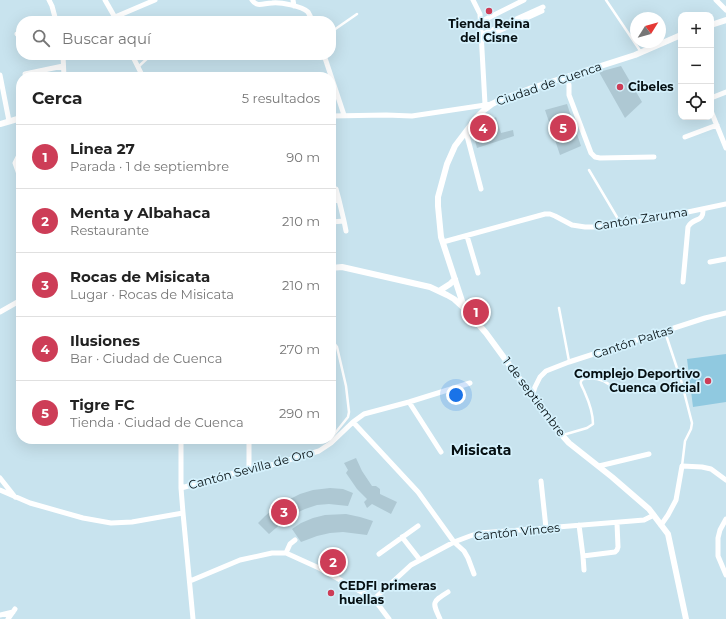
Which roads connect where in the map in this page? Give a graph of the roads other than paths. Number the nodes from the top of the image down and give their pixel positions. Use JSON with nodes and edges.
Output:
{"nodes":[{"id":1,"x":49,"y":0,"type":"edge"},
{"id":2,"x":105,"y":0,"type":"edge"},
{"id":3,"x":155,"y":0,"type":"edge"},
{"id":4,"x":252,"y":0,"type":"edge"},
{"id":5,"x":473,"y":0,"type":"edge"},
{"id":6,"x":524,"y":0,"type":"edge"},
{"id":7,"x":606,"y":0,"type":"edge"},
{"id":8,"x":716,"y":0,"type":"edge"},
{"id":9,"x":294,"y":3,"type":"edge"},
{"id":10,"x":543,"y":9,"type":"dead end"},
{"id":11,"x":726,"y":10,"type":"edge"},
{"id":12,"x":357,"y":14,"type":"dead end"},
{"id":13,"x":55,"y":16,"type":"edge"},
{"id":14,"x":114,"y":16,"type":"edge"},
{"id":15,"x":122,"y":16,"type":"edge"},
{"id":16,"x":310,"y":16,"type":"edge"},
{"id":17,"x":726,"y":20,"type":"edge"},
{"id":18,"x":480,"y":22,"type":"junction"},
{"id":19,"x":714,"y":24,"type":"edge"},
{"id":20,"x":336,"y":29,"type":"edge"},
{"id":21,"x":678,"y":36,"type":"edge"},
{"id":22,"x":481,"y":37,"type":"junction"},
{"id":23,"x":641,"y":52,"type":"junction"},
{"id":24,"x":63,"y":60,"type":"edge"},
{"id":25,"x":134,"y":60,"type":"edge"},
{"id":26,"x":145,"y":60,"type":"edge"},
{"id":27,"x":326,"y":60,"type":"edge"},
{"id":28,"x":63,"y":66,"type":"junction"},
{"id":29,"x":137,"y":67,"type":"junction"},
{"id":30,"x":34,"y":72,"type":"edge"},
{"id":31,"x":64,"y":72,"type":"edge"},
{"id":32,"x":140,"y":72,"type":"edge"},
{"id":33,"x":330,"y":72,"type":"edge"},
{"id":34,"x":0,"y":75,"type":"edge"},
{"id":35,"x":567,"y":76,"type":"junction"},
{"id":36,"x":336,"y":91,"type":"edge"},
{"id":37,"x":726,"y":92,"type":"edge"},
{"id":38,"x":714,"y":97,"type":"edge"},
{"id":39,"x":489,"y":104,"type":"junction"},
{"id":40,"x":344,"y":115,"type":"junction"},
{"id":41,"x":336,"y":116,"type":"edge"},
{"id":42,"x":714,"y":118,"type":"edge"},
{"id":43,"x":16,"y":119,"type":"edge"},
{"id":44,"x":9,"y":121,"type":"junction"},
{"id":45,"x":0,"y":124,"type":"edge"},
{"id":46,"x":717,"y":125,"type":"junction"},
{"id":47,"x":466,"y":132,"type":"junction"},
{"id":48,"x":685,"y":137,"type":"dead end"},
{"id":49,"x":726,"y":148,"type":"edge"},
{"id":50,"x":654,"y":157,"type":"dead end"},
{"id":51,"x":589,"y":170,"type":"dead end"},
{"id":52,"x":336,"y":188,"type":"dead end"},
{"id":53,"x":481,"y":189,"type":"dead end"},
{"id":54,"x":336,"y":200,"type":"edge"},
{"id":55,"x":339,"y":200,"type":"junction"},
{"id":56,"x":726,"y":204,"type":"edge"},
{"id":57,"x":703,"y":209,"type":"junction"},
{"id":58,"x":344,"y":220,"type":"junction"},
{"id":59,"x":336,"y":221,"type":"edge"},
{"id":60,"x":622,"y":224,"type":"junction"},
{"id":61,"x":346,"y":231,"type":"dead end"},
{"id":62,"x":467,"y":236,"type":"junction"},
{"id":63,"x":443,"y":242,"type":"junction"},
{"id":64,"x":726,"y":259,"type":"edge"},
{"id":65,"x":710,"y":262,"type":"dead end"},
{"id":66,"x":336,"y":268,"type":"edge"},
{"id":67,"x":478,"y":273,"type":"dead end"},
{"id":68,"x":455,"y":279,"type":"junction"},
{"id":69,"x":683,"y":282,"type":"dead end"},
{"id":70,"x":440,"y":291,"type":"junction"},
{"id":71,"x":16,"y":303,"type":"edge"},
{"id":72,"x":464,"y":308,"type":"junction"},
{"id":73,"x":559,"y":308,"type":"dead end"},
{"id":74,"x":0,"y":312,"type":"edge"},
{"id":75,"x":726,"y":313,"type":"edge"},
{"id":76,"x":664,"y":331,"type":"junction"},
{"id":77,"x":336,"y":346,"type":"edge"},
{"id":78,"x":569,"y":362,"type":"junction"},
{"id":79,"x":470,"y":383,"type":"dead end"},
{"id":80,"x":610,"y":385,"type":"dead end"},
{"id":81,"x":532,"y":396,"type":"junction"},
{"id":82,"x":409,"y":402,"type":"junction"},
{"id":83,"x":353,"y":422,"type":"junction"},
{"id":84,"x":336,"y":432,"type":"edge"},
{"id":85,"x":563,"y":435,"type":"junction"},
{"id":86,"x":336,"y":438,"type":"edge"},
{"id":87,"x":181,"y":444,"type":"edge"},
{"id":88,"x":249,"y":444,"type":"edge"},
{"id":89,"x":330,"y":444,"type":"edge"},
{"id":90,"x":441,"y":452,"type":"dead end"},
{"id":91,"x":649,"y":454,"type":"dead end"},
{"id":92,"x":598,"y":466,"type":"junction"},
{"id":93,"x":682,"y":466,"type":"junction"},
{"id":94,"x":249,"y":469,"type":"junction"},
{"id":95,"x":0,"y":478,"type":"edge"},
{"id":96,"x":726,"y":480,"type":"edge"},
{"id":97,"x":541,"y":481,"type":"dead end"},
{"id":98,"x":181,"y":488,"type":"junction"},
{"id":99,"x":0,"y":490,"type":"edge"},
{"id":100,"x":15,"y":497,"type":"junction"},
{"id":101,"x":183,"y":513,"type":"junction"},
{"id":102,"x":654,"y":515,"type":"junction"},
{"id":103,"x":726,"y":519,"type":"edge"},
{"id":104,"x":617,"y":523,"type":"junction"},
{"id":105,"x":579,"y":525,"type":"junction"},
{"id":106,"x":661,"y":525,"type":"junction"},
{"id":107,"x":418,"y":526,"type":"dead end"},
{"id":108,"x":546,"y":528,"type":"junction"},
{"id":109,"x":402,"y":537,"type":"junction"},
{"id":110,"x":295,"y":540,"type":"dead end"},
{"id":111,"x":454,"y":542,"type":"junction"},
{"id":112,"x":286,"y":553,"type":"junction"},
{"id":113,"x":379,"y":554,"type":"dead end"},
{"id":114,"x":584,"y":556,"type":"junction"},
{"id":115,"x":420,"y":560,"type":"junction"},
{"id":116,"x":584,"y":570,"type":"dead end"},
{"id":117,"x":474,"y":574,"type":"dead end"},
{"id":118,"x":726,"y":575,"type":"edge"},
{"id":119,"x":190,"y":581,"type":"junction"},
{"id":120,"x":448,"y":592,"type":"dead end"},
{"id":121,"x":374,"y":599,"type":"junction"},
{"id":122,"x":0,"y":615,"type":"edge"},
{"id":123,"x":8,"y":619,"type":"edge"},
{"id":124,"x":194,"y":619,"type":"edge"},
{"id":125,"x":389,"y":619,"type":"edge"},
{"id":126,"x":440,"y":619,"type":"edge"},
{"id":127,"x":686,"y":619,"type":"edge"}],
"edges":[{"from":1,"to":13,"type":"street"},
{"from":2,"to":14,"type":"street"},
{"from":3,"to":15,"type":"street"},
{"from":4,"to":9,"type":"street"},
{"from":5,"to":18,"type":"street"},
{"from":6,"to":18,"type":"street"},
{"from":7,"to":23,"type":"lane"},
{"from":8,"to":11,"type":"street"},
{"from":9,"to":16,"type":"street"},
{"from":10,"to":22,"type":"street"},
{"from":12,"to":20,"type":"lane"},
{"from":17,"to":19,"type":"street"},
{"from":18,"to":22,"type":"street"},
{"from":21,"to":23,"type":"street","name":"Ciudad de Cuenca"},
{"from":22,"to":39,"type":"street"},
{"from":23,"to":35,"type":"street","name":"Ciudad de Cuenca"},
{"from":24,"to":28,"type":"street"},
{"from":25,"to":29,"type":"street"},
{"from":26,"to":29,"type":"lane"},
{"from":27,"to":33,"type":"street"},
{"from":28,"to":30,"type":"street"},
{"from":28,"to":31,"type":"street"},
{"from":29,"to":32,"type":"street"},
{"from":34,"to":44,"type":"street"},
{"from":35,"to":39,"type":"street","name":"Ciudad de Cuenca"},
{"from":35,"to":50,"type":"street"},
{"from":36,"to":40,"type":"street"},
{"from":37,"to":38,"type":"street"},
{"from":39,"to":40,"type":"street"},
{"from":39,"to":47,"type":"street","name":"Ciudad de Cuenca"},
{"from":40,"to":41,"type":"street"},
{"from":42,"to":46,"type":"street"},
{"from":43,"to":44,"type":"street"},
{"from":44,"to":45,"type":"street"},
{"from":46,"to":48,"type":"street"},
{"from":46,"to":49,"type":"street"},
{"from":47,"to":53,"type":"street"},
{"from":47,"to":63,"type":"street","name":"Ciudad de Cuenca"},
{"from":51,"to":60,"type":"lane"},
{"from":52,"to":55,"type":"street"},
{"from":54,"to":55,"type":"street"},
{"from":55,"to":58,"type":"street"},
{"from":56,"to":57,"type":"street","name":"Cantón Zaruma"},
{"from":57,"to":60,"type":"street","name":"Cantón Zaruma"},
{"from":57,"to":69,"type":"street"},
{"from":58,"to":59,"type":"street"},
{"from":58,"to":61,"type":"street"},
{"from":60,"to":62,"type":"street","name":"Cantón Zaruma"},
{"from":62,"to":63,"type":"street","name":"Cantón Zaruma"},
{"from":62,"to":67,"type":"street"},
{"from":63,"to":68,"type":"street","name":"Ciudad de Cuenca"},
{"from":64,"to":65,"type":"street"},
{"from":66,"to":70,"type":"street","name":"1 de septiembre"},
{"from":68,"to":70,"type":"street"},
{"from":68,"to":72,"type":"street","name":"Ciudad de Cuenca"},
{"from":70,"to":72,"type":"street","name":"1 de septiembre"},
{"from":71,"to":74,"type":"street"},
{"from":72,"to":81,"type":"street","name":"1 de septiembre"},
{"from":73,"to":78,"type":"lane"},
{"from":75,"to":76,"type":"street","name":"Cantón Paltas"},
{"from":76,"to":78,"type":"street","name":"Cantón Paltas"},
{"from":76,"to":93,"type":"lane"},
{"from":77,"to":84,"type":"lane"},
{"from":78,"to":81,"type":"street","name":"Cantón Paltas"},
{"from":79,"to":82,"type":"street","name":"Cantón Sevilla de Oro"},
{"from":80,"to":85,"type":"lane"},
{"from":81,"to":85,"type":"street","name":"1 de septiembre"},
{"from":82,"to":83,"type":"street","name":"Cantón Sevilla de Oro"},
{"from":82,"to":90,"type":"street"},
{"from":83,"to":86,"type":"street","name":"Cantón Sevilla de Oro"},
{"from":83,"to":111,"type":"street"},
{"from":85,"to":92,"type":"street","name":"1 de septiembre"},
{"from":87,"to":98,"type":"street"},
{"from":88,"to":94,"type":"street"},
{"from":89,"to":94,"type":"street","name":"Cantón Sevilla de Oro"},
{"from":91,"to":92,"type":"street"},
{"from":92,"to":102,"type":"street","name":"1 de septiembre"},
{"from":93,"to":96,"type":"street"},
{"from":93,"to":106,"type":"street"},
{"from":94,"to":98,"type":"street","name":"Cantón Sevilla de Oro"},
{"from":95,"to":100,"type":"street"},
{"from":97,"to":108,"type":"street"},
{"from":98,"to":101,"type":"street"},
{"from":99,"to":100,"type":"street"},
{"from":100,"to":101,"type":"street"},
{"from":101,"to":119,"type":"street"},
{"from":102,"to":104,"type":"street","name":"Cantón Vinces"},
{"from":102,"to":106,"type":"street","name":"1 de septiembre"},
{"from":103,"to":118,"type":"street"},
{"from":104,"to":105,"type":"street","name":"Cantón Vinces"},
{"from":104,"to":114,"type":"street"},
{"from":105,"to":108,"type":"street","name":"Cantón Vinces"},
{"from":105,"to":114,"type":"street"},
{"from":106,"to":127,"type":"street","name":"1 de septiembre"},
{"from":107,"to":109,"type":"street"},
{"from":108,"to":111,"type":"street","name":"Cantón Vinces"},
{"from":109,"to":113,"type":"street"},
{"from":109,"to":115,"type":"street"},
{"from":110,"to":112,"type":"street"},
{"from":111,"to":115,"type":"street","name":"Cantón Vinces"},
{"from":111,"to":117,"type":"street"},
{"from":112,"to":119,"type":"street"},
{"from":112,"to":121,"type":"street"},
{"from":114,"to":116,"type":"street"},
{"from":115,"to":121,"type":"street","name":"Cantón Vinces"},
{"from":119,"to":124,"type":"street"},
{"from":120,"to":126,"type":"street"},
{"from":121,"to":125,"type":"street"},
{"from":122,"to":123,"type":"street"}]}
